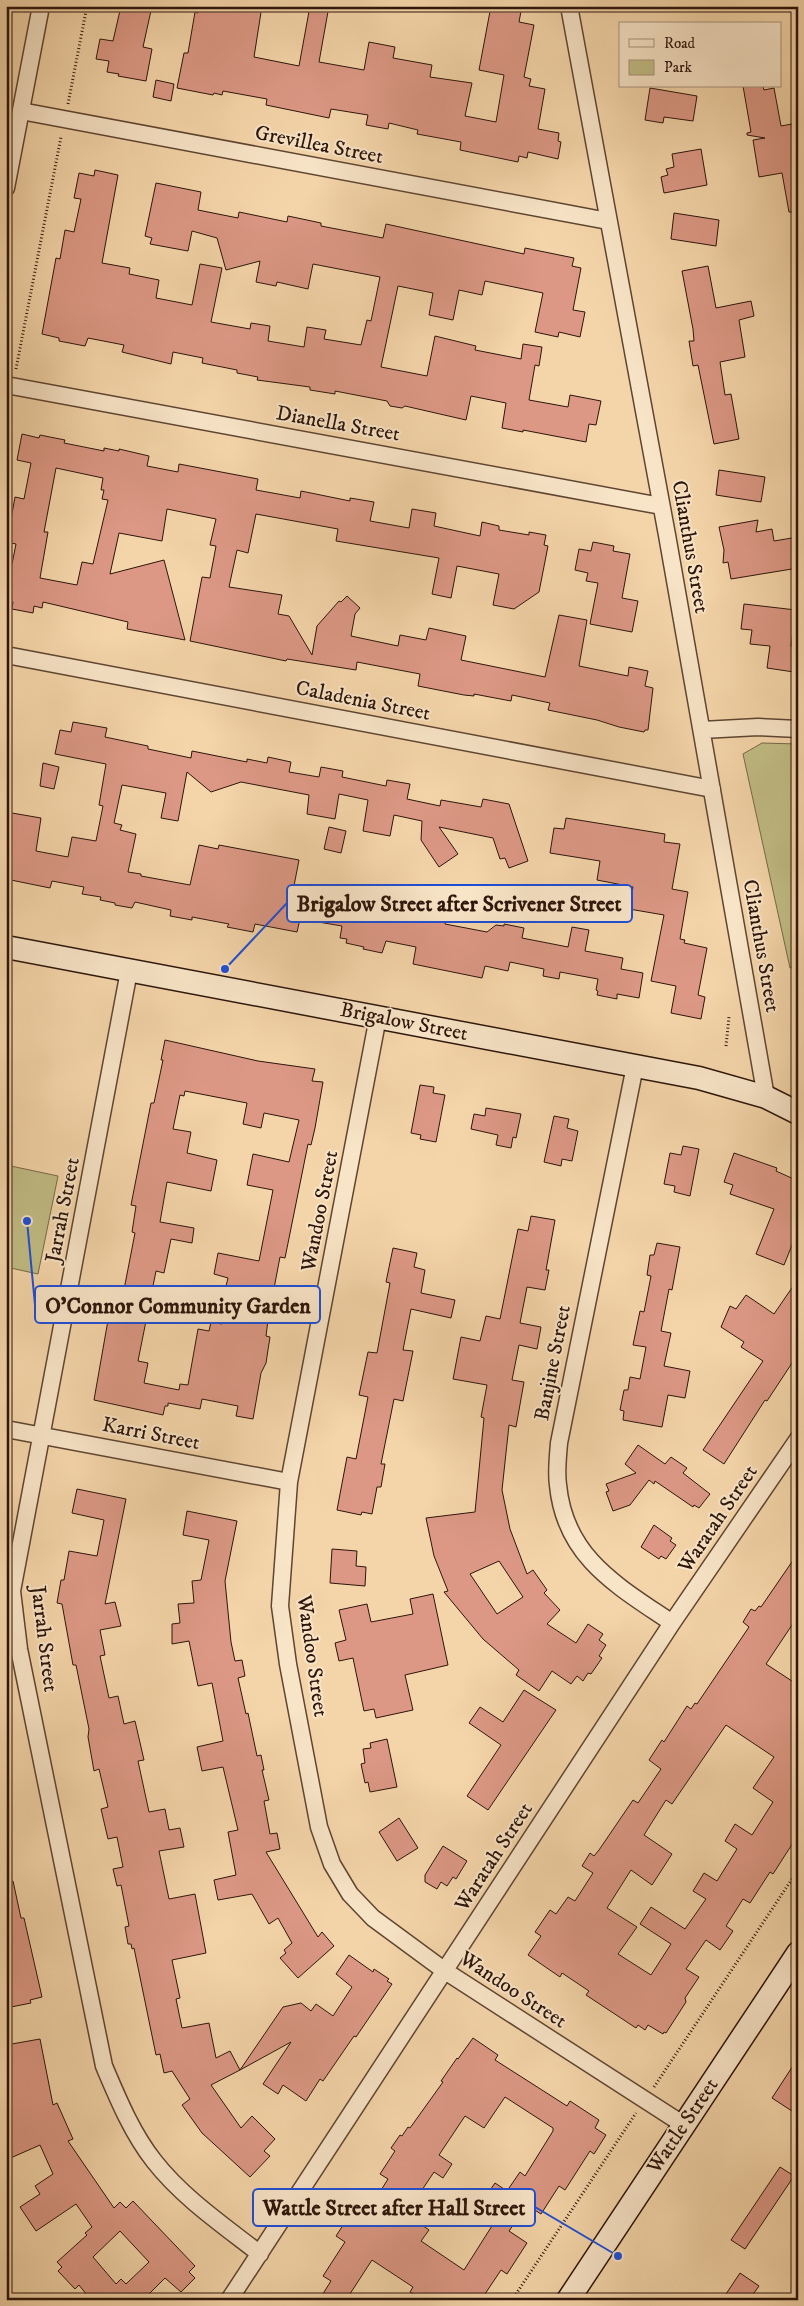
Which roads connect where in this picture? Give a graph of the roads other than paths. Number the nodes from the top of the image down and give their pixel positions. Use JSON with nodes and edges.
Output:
{"nodes":[{"id":1,"x":41,"y":6,"type":"edge"},
{"id":2,"x":569,"y":6,"type":"edge"},
{"id":3,"x":21,"y":111,"type":"junction"},
{"id":4,"x":6,"y":188,"type":"edge"},
{"id":5,"x":608,"y":221,"type":"junction"},
{"id":6,"x":6,"y":385,"type":"edge"},
{"id":7,"x":661,"y":506,"type":"junction"},
{"id":8,"x":6,"y":655,"type":"edge"},
{"id":9,"x":798,"y":729,"type":"edge"},
{"id":10,"x":702,"y":730,"type":"junction"},
{"id":11,"x":712,"y":789,"type":"junction"},
{"id":12,"x":6,"y":947,"type":"edge"},
{"id":13,"x":129,"y":971,"type":"junction"},
{"id":14,"x":378,"y":1018,"type":"junction"},
{"id":15,"x":635,"y":1066,"type":"junction"},
{"id":16,"x":766,"y":1097,"type":"junction"},
{"id":17,"x":798,"y":1113,"type":"edge"},
{"id":18,"x":6,"y":1428,"type":"edge"},
{"id":19,"x":42,"y":1435,"type":"junction"},
{"id":20,"x":798,"y":1440,"type":"edge"},
{"id":21,"x":289,"y":1482,"type":"junction"},
{"id":22,"x":672,"y":1623,"type":"junction"},
{"id":23,"x":798,"y":1953,"type":"edge"},
{"id":24,"x":445,"y":1971,"type":"junction"},
{"id":25,"x":684,"y":2124,"type":"junction"},
{"id":26,"x":260,"y":2254,"type":"junction"},
{"id":27,"x":229,"y":2300,"type":"edge"},
{"id":28,"x":568,"y":2300,"type":"edge"}],
"edges":[{"from":1,"to":3,"type":"street"},
{"from":2,"to":5,"type":"street","name":"Clianthus Street"},
{"from":3,"to":4,"type":"street"},
{"from":3,"to":5,"type":"street","name":"Grevillea Street"},
{"from":5,"to":7,"type":"street","name":"Clianthus Street"},
{"from":6,"to":7,"type":"street","name":"Dianella Street"},
{"from":7,"to":10,"type":"street","name":"Clianthus Street"},
{"from":8,"to":11,"type":"street","name":"Caladenia Street"},
{"from":9,"to":10,"type":"street"},
{"from":10,"to":11,"type":"street","name":"Clianthus Street"},
{"from":11,"to":16,"type":"street","name":"Clianthus Street"},
{"from":12,"to":13,"type":"street","name":"Brigalow Street"},
{"from":13,"to":14,"type":"street","name":"Brigalow Street"},
{"from":13,"to":19,"type":"street","name":"Jarrah Street"},
{"from":14,"to":15,"type":"street","name":"Brigalow Street"},
{"from":14,"to":21,"type":"street","name":"Wandoo Street"},
{"from":15,"to":16,"type":"street","name":"Brigalow Street"},
{"from":15,"to":22,"type":"street","name":"Banjine Street"},
{"from":16,"to":17,"type":"street","name":"Brigalow Street"},
{"from":18,"to":19,"type":"street","name":"Karri Street"},
{"from":19,"to":21,"type":"street","name":"Karri Street"},
{"from":19,"to":26,"type":"street","name":"Jarrah Street"},
{"from":20,"to":22,"type":"street","name":"Waratah Street"},
{"from":21,"to":24,"type":"street","name":"Wandoo Street"},
{"from":22,"to":24,"type":"street","name":"Waratah Street"},
{"from":23,"to":25,"type":"street","name":"Wattle Street"},
{"from":24,"to":25,"type":"street","name":"Wandoo Street"},
{"from":24,"to":26,"type":"street","name":"Waratah Street"},
{"from":25,"to":28,"type":"street","name":"Wattle Street"},
{"from":26,"to":27,"type":"street","name":"Waratah Street"}]}
